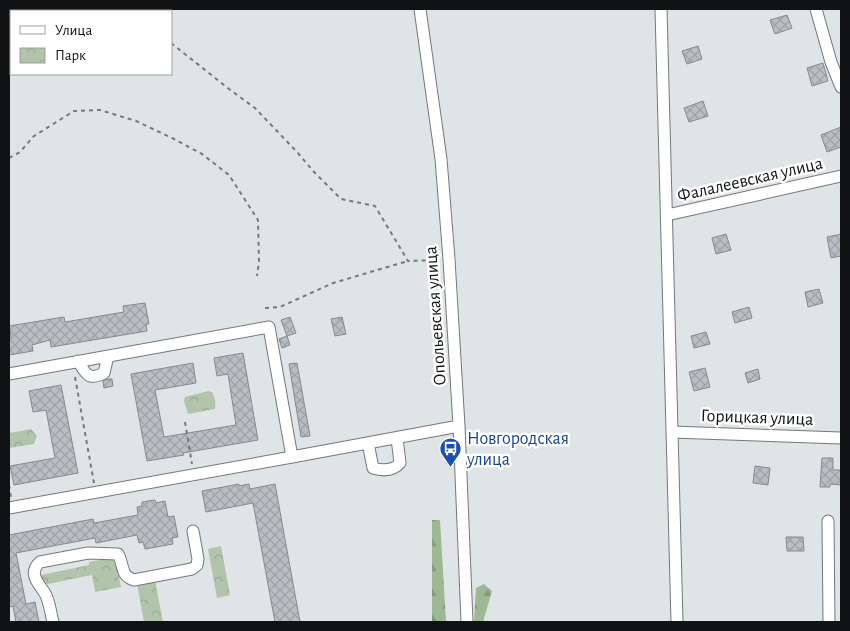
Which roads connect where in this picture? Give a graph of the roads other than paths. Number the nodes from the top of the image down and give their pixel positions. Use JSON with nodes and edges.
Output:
{"nodes":[{"id":1,"x":420,"y":9,"type":"edge"},
{"id":2,"x":661,"y":9,"type":"edge"},
{"id":3,"x":816,"y":9,"type":"edge"},
{"id":4,"x":841,"y":87,"type":"edge"},
{"id":5,"x":841,"y":176,"type":"edge"},
{"id":6,"x":667,"y":215,"type":"junction"},
{"id":7,"x":108,"y":356,"type":"junction"},
{"id":8,"x":75,"y":362,"type":"junction"},
{"id":9,"x":9,"y":374,"type":"edge"},
{"id":10,"x":459,"y":426,"type":"junction"},
{"id":11,"x":672,"y":432,"type":"junction"},
{"id":12,"x":397,"y":438,"type":"junction"},
{"id":13,"x":841,"y":438,"type":"edge"},
{"id":14,"x":368,"y":443,"type":"junction"},
{"id":15,"x":292,"y":457,"type":"junction"},
{"id":16,"x":9,"y":508,"type":"edge"},
{"id":17,"x":828,"y":521,"type":"dead end"},
{"id":18,"x":193,"y":531,"type":"dead end"},
{"id":19,"x":53,"y":622,"type":"edge"},
{"id":20,"x":468,"y":622,"type":"edge"},
{"id":21,"x":677,"y":622,"type":"edge"},
{"id":22,"x":828,"y":622,"type":"edge"}],
"edges":[{"from":1,"to":10,"type":"street","name":"Опольевская улица"},
{"from":2,"to":6,"type":"street"},
{"from":3,"to":4,"type":"street"},
{"from":5,"to":6,"type":"street","name":"Фалалеевская улица"},
{"from":6,"to":11,"type":"street"},
{"from":7,"to":8,"type":"street"},
{"from":7,"to":8,"type":"street"},
{"from":7,"to":15,"type":"street"},
{"from":8,"to":9,"type":"street"},
{"from":10,"to":12,"type":"street"},
{"from":10,"to":20,"type":"street","name":"Опольевская улица"},
{"from":11,"to":13,"type":"street","name":"Горицкая улица"},
{"from":11,"to":21,"type":"street"},
{"from":12,"to":14,"type":"street"},
{"from":12,"to":14,"type":"street"},
{"from":14,"to":15,"type":"street"},
{"from":15,"to":16,"type":"street"},
{"from":17,"to":22,"type":"street"},
{"from":18,"to":19,"type":"street"}]}
